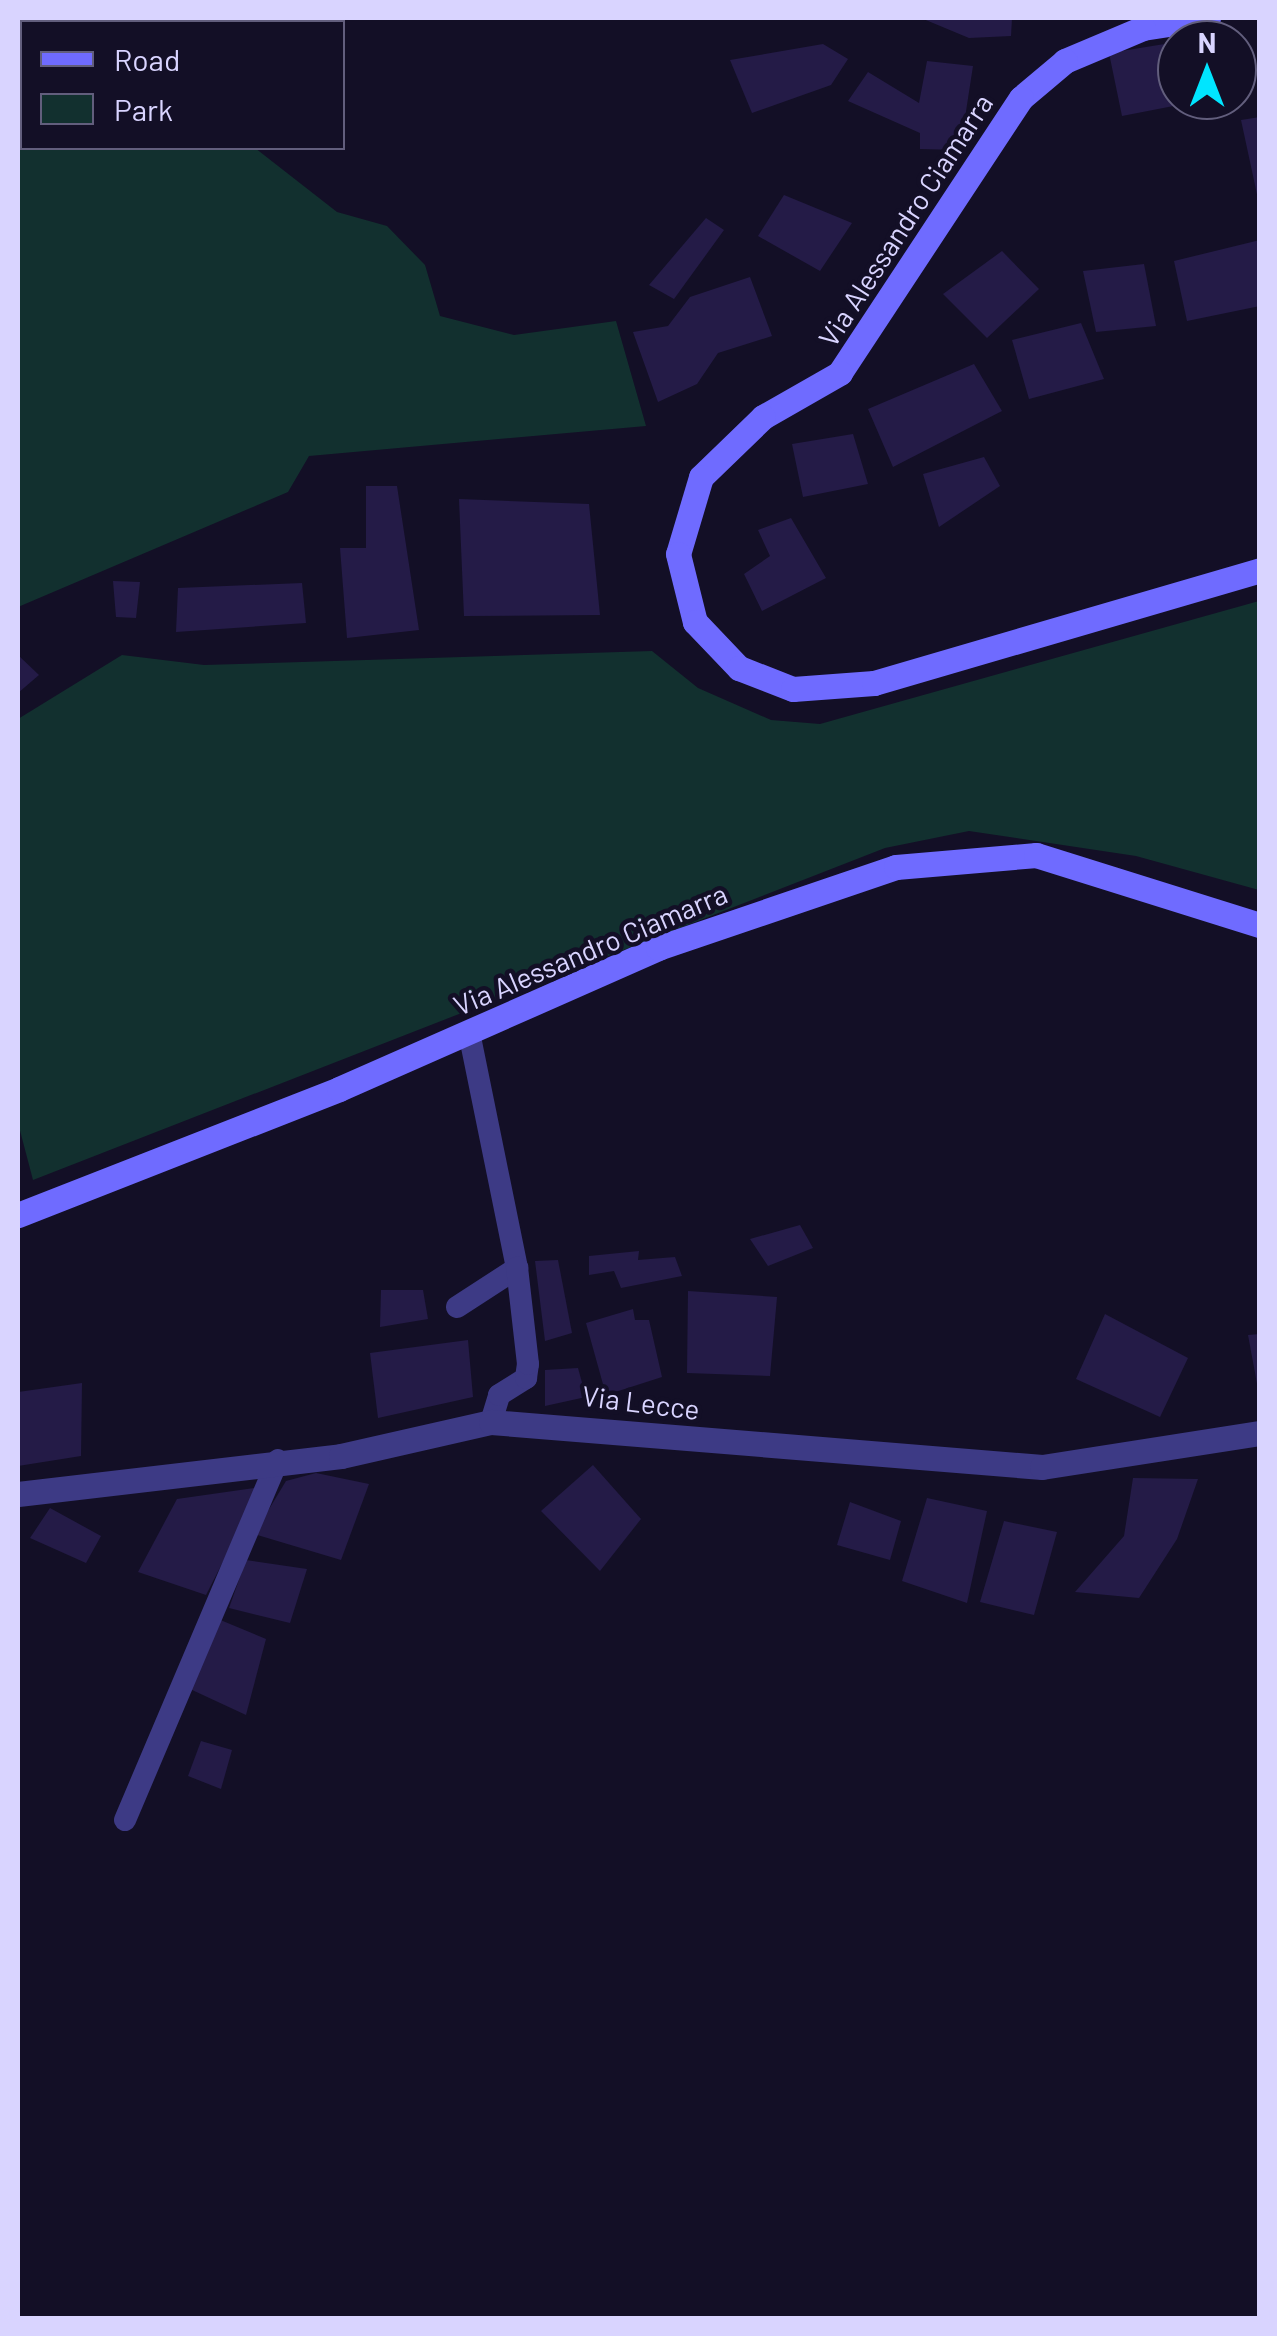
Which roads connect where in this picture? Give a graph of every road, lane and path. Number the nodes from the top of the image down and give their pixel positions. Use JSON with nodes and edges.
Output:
{"nodes":[{"id":1,"x":1208,"y":18,"type":"edge"},
{"id":2,"x":1260,"y":570,"type":"edge"},
{"id":3,"x":1260,"y":925,"type":"edge"},
{"id":4,"x":469,"y":1032,"type":"junction"},
{"id":5,"x":18,"y":1215,"type":"edge"},
{"id":6,"x":517,"y":1268,"type":"junction"},
{"id":7,"x":458,"y":1307,"type":"dead end"},
{"id":8,"x":491,"y":1422,"type":"junction"},
{"id":9,"x":1260,"y":1433,"type":"edge"},
{"id":10,"x":278,"y":1460,"type":"junction"},
{"id":11,"x":18,"y":1494,"type":"edge"},
{"id":12,"x":125,"y":1820,"type":"dead end"}],
"edges":[{"from":1,"to":2,"type":"street","name":"Via Alessandro Ciamarra"},
{"from":3,"to":4,"type":"street","name":"Via Alessandro Ciamarra"},
{"from":4,"to":5,"type":"street","name":"Via Alessandro Ciamarra"},
{"from":4,"to":6,"type":"lane"},
{"from":6,"to":7,"type":"lane"},
{"from":6,"to":8,"type":"lane"},
{"from":8,"to":9,"type":"street","name":"Via Lecce"},
{"from":8,"to":10,"type":"street","name":"Via Lecce"},
{"from":10,"to":11,"type":"street","name":"Via Lecce"},
{"from":10,"to":12,"type":"lane"}]}
